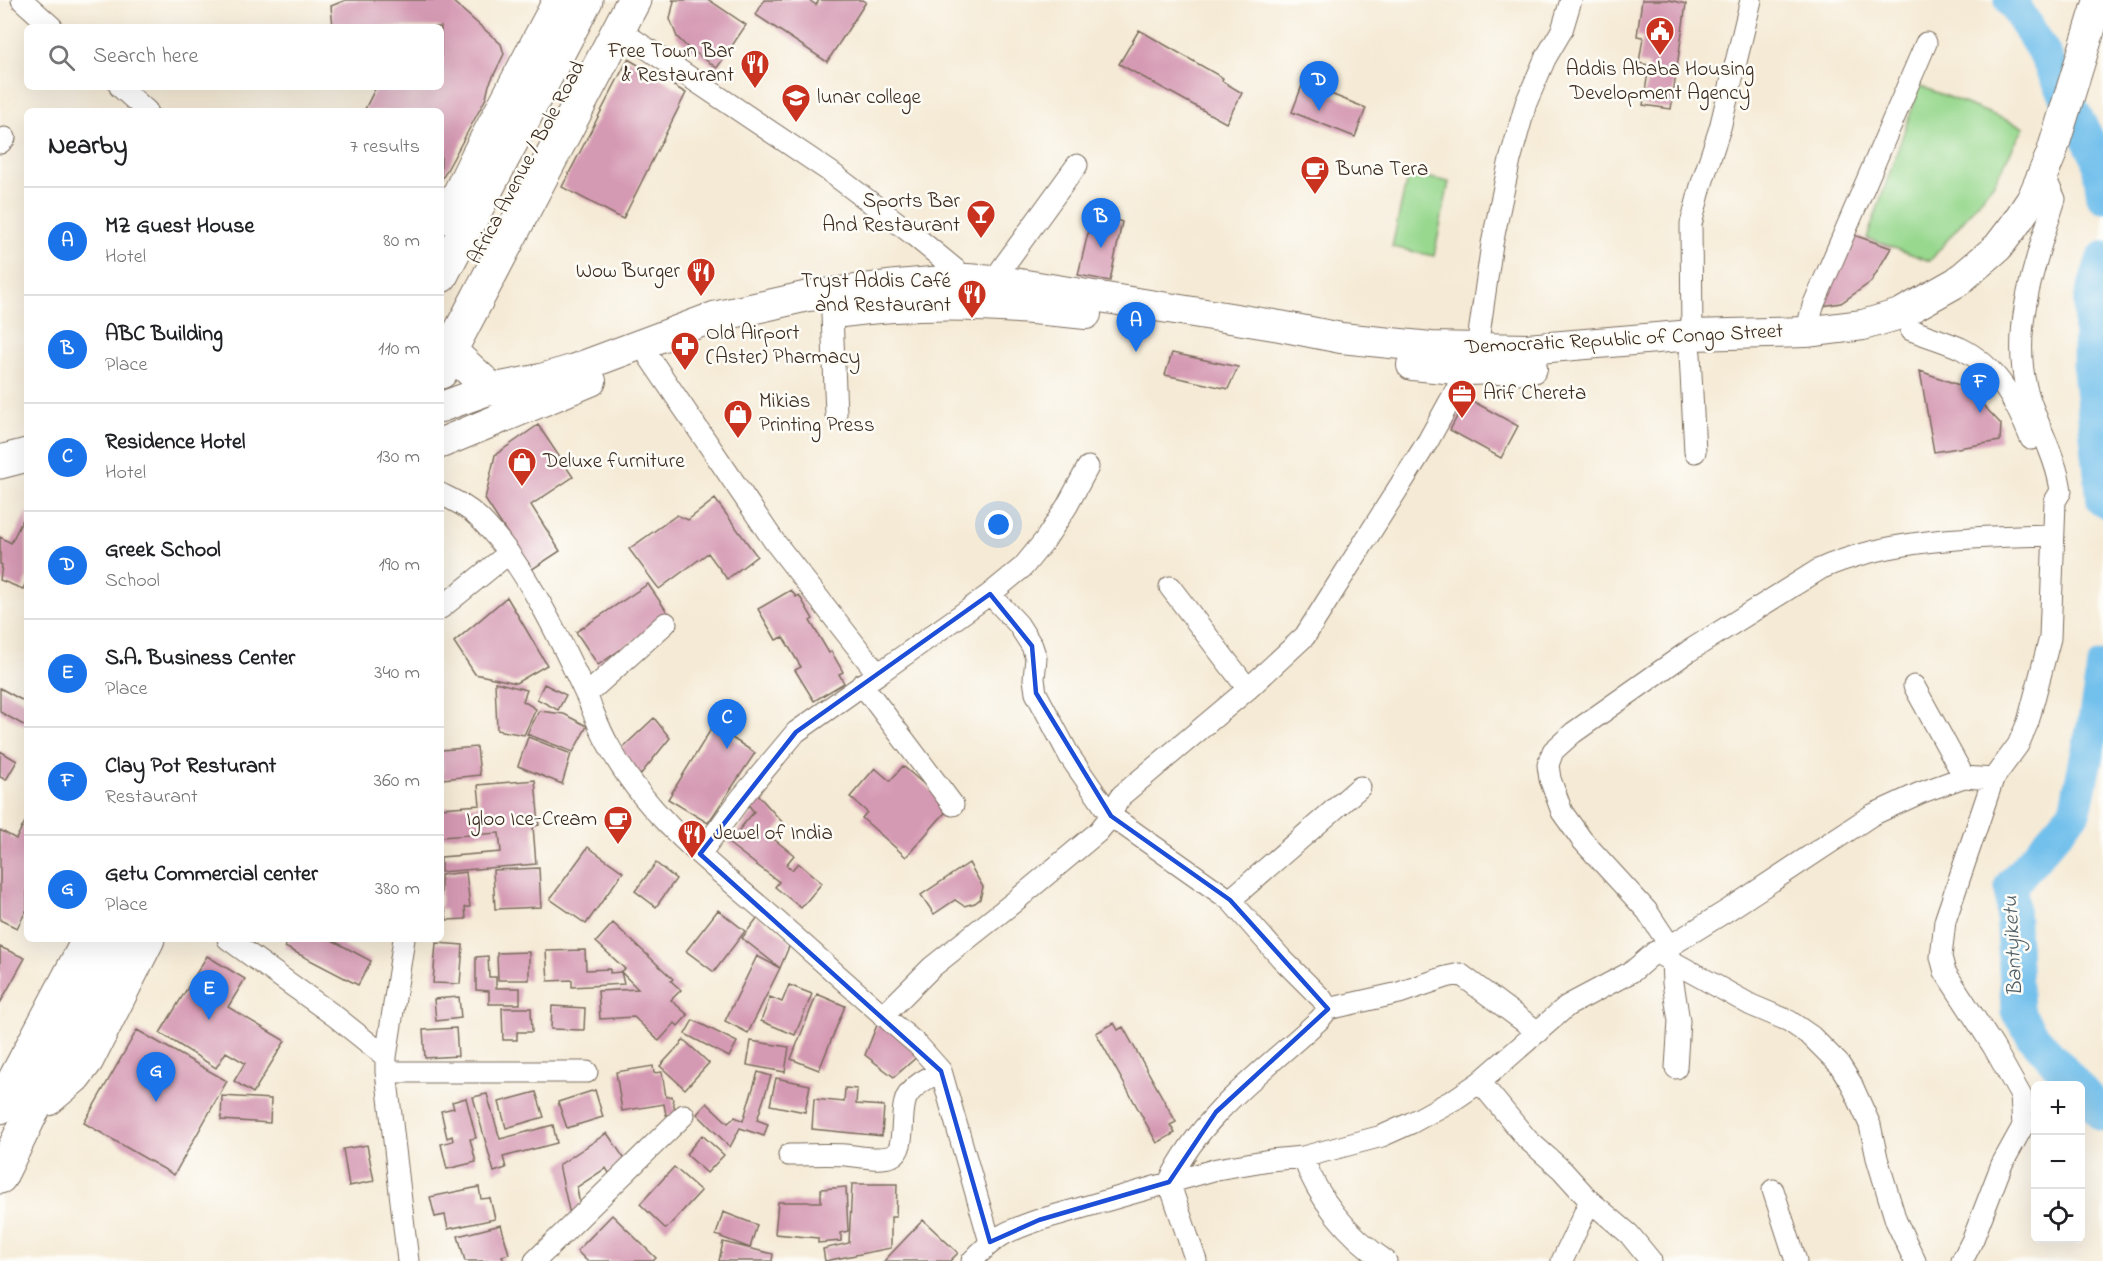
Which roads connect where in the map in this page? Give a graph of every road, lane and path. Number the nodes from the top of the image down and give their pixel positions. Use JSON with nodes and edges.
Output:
{"nodes":[{"id":1,"x":22,"y":0,"type":"edge"},
{"id":2,"x":560,"y":0,"type":"edge"},
{"id":3,"x":586,"y":0,"type":"edge"},
{"id":4,"x":634,"y":0,"type":"edge"},
{"id":5,"x":1571,"y":0,"type":"edge"},
{"id":6,"x":1751,"y":0,"type":"edge"},
{"id":7,"x":2099,"y":0,"type":"edge"},
{"id":8,"x":616,"y":14,"type":"edge"},
{"id":9,"x":49,"y":24,"type":"edge"},
{"id":10,"x":1926,"y":43,"type":"dead end"},
{"id":11,"x":2096,"y":45,"type":"edge"},
{"id":12,"x":123,"y":90,"type":"edge"},
{"id":13,"x":144,"y":108,"type":"edge"},
{"id":14,"x":1077,"y":165,"type":"dead end"},
{"id":15,"x":2049,"y":187,"type":"junction"},
{"id":16,"x":444,"y":226,"type":"edge"},
{"id":17,"x":444,"y":270,"type":"edge"},
{"id":18,"x":982,"y":289,"type":"junction"},
{"id":19,"x":832,"y":314,"type":"junction"},
{"id":20,"x":1911,"y":330,"type":"junction"},
{"id":21,"x":1806,"y":332,"type":"junction"},
{"id":22,"x":1691,"y":345,"type":"junction"},
{"id":23,"x":444,"y":350,"type":"edge"},
{"id":24,"x":649,"y":357,"type":"junction"},
{"id":25,"x":1472,"y":359,"type":"junction"},
{"id":26,"x":491,"y":389,"type":"junction"},
{"id":27,"x":543,"y":390,"type":"junction"},
{"id":28,"x":444,"y":406,"type":"edge"},
{"id":29,"x":836,"y":414,"type":"dead end"},
{"id":30,"x":444,"y":442,"type":"edge"},
{"id":31,"x":1695,"y":452,"type":"dead end"},
{"id":32,"x":24,"y":456,"type":"edge"},
{"id":33,"x":0,"y":462,"type":"edge"},
{"id":34,"x":1088,"y":467,"type":"dead end"},
{"id":35,"x":24,"y":478,"type":"edge"},
{"id":36,"x":0,"y":483,"type":"edge"},
{"id":37,"x":444,"y":496,"type":"edge"},
{"id":38,"x":2055,"y":501,"type":"junction"},
{"id":39,"x":2053,"y":535,"type":"junction"},
{"id":40,"x":509,"y":553,"type":"junction"},
{"id":41,"x":1170,"y":586,"type":"dead end"},
{"id":42,"x":990,"y":594,"type":"junction"},
{"id":43,"x":444,"y":606,"type":"edge"},
{"id":44,"x":666,"y":623,"type":"dead end"},
{"id":45,"x":870,"y":679,"type":"junction"},
{"id":46,"x":1914,"y":686,"type":"dead end"},
{"id":47,"x":1248,"y":689,"type":"junction"},
{"id":48,"x":586,"y":695,"type":"junction"},
{"id":49,"x":1964,"y":777,"type":"junction"},
{"id":50,"x":1993,"y":779,"type":"junction"},
{"id":51,"x":1360,"y":787,"type":"dead end"},
{"id":52,"x":953,"y":805,"type":"dead end"},
{"id":53,"x":1111,"y":816,"type":"junction"},
{"id":54,"x":700,"y":855,"type":"junction"},
{"id":55,"x":1230,"y":900,"type":"junction"},
{"id":56,"x":65,"y":942,"type":"edge"},
{"id":57,"x":87,"y":942,"type":"edge"},
{"id":58,"x":122,"y":942,"type":"edge"},
{"id":59,"x":146,"y":942,"type":"edge"},
{"id":60,"x":232,"y":942,"type":"edge"},
{"id":61,"x":404,"y":942,"type":"edge"},
{"id":62,"x":1666,"y":953,"type":"junction"},
{"id":63,"x":1328,"y":1009,"type":"junction"},
{"id":64,"x":883,"y":1016,"type":"junction"},
{"id":65,"x":1538,"y":1032,"type":"junction"},
{"id":66,"x":386,"y":1065,"type":"junction"},
{"id":67,"x":1676,"y":1068,"type":"dead end"},
{"id":68,"x":941,"y":1071,"type":"junction"},
{"id":69,"x":587,"y":1072,"type":"dead end"},
{"id":70,"x":1480,"y":1082,"type":"junction"},
{"id":71,"x":12,"y":1107,"type":"edge"},
{"id":72,"x":684,"y":1115,"type":"dead end"},
{"id":73,"x":789,"y":1155,"type":"dead end"},
{"id":74,"x":1303,"y":1157,"type":"junction"},
{"id":75,"x":0,"y":1177,"type":"edge"},
{"id":76,"x":1169,"y":1182,"type":"junction"},
{"id":77,"x":1773,"y":1191,"type":"dead end"},
{"id":78,"x":1590,"y":1201,"type":"junction"},
{"id":79,"x":990,"y":1242,"type":"junction"},
{"id":80,"x":408,"y":1261,"type":"edge"},
{"id":81,"x":535,"y":1261,"type":"edge"},
{"id":82,"x":972,"y":1261,"type":"edge"},
{"id":83,"x":1196,"y":1261,"type":"edge"},
{"id":84,"x":1386,"y":1261,"type":"edge"},
{"id":85,"x":1562,"y":1261,"type":"edge"},
{"id":86,"x":1651,"y":1261,"type":"edge"},
{"id":87,"x":1796,"y":1261,"type":"edge"},
{"id":88,"x":1915,"y":1261,"type":"edge"},
{"id":89,"x":1962,"y":1261,"type":"edge"}],
"edges":[{"from":1,"to":9,"type":"street"},
{"from":2,"to":16,"type":"main road"},
{"from":3,"to":17,"type":"main road","name":"Africa Avenue / Bole Road"},
{"from":4,"to":8,"type":"main road"},
{"from":5,"to":25,"type":"street"},
{"from":6,"to":22,"type":"street"},
{"from":7,"to":11,"type":"main road","name":"Democratic Republic of Congo Street"},
{"from":8,"to":18,"type":"street"},
{"from":8,"to":23,"type":"main road"},
{"from":10,"to":21,"type":"street"},
{"from":11,"to":15,"type":"main road","name":"Democratic Republic of Congo Street"},
{"from":12,"to":13,"type":"street"},
{"from":14,"to":18,"type":"street"},
{"from":15,"to":20,"type":"main road","name":"Democratic Republic of Congo Street"},
{"from":15,"to":21,"type":"main road","name":"Democratic Republic of Congo Street"},
{"from":15,"to":38,"type":"street"},
{"from":18,"to":19,"type":"main road","name":"Democratic Republic of Congo Street"},
{"from":18,"to":25,"type":"main road","name":"Democratic Republic of Congo Street"},
{"from":18,"to":27,"type":"main road","name":"Democratic Republic of Congo Street"},
{"from":19,"to":24,"type":"main road","name":"Democratic Republic of Congo Street"},
{"from":19,"to":29,"type":"street"},
{"from":20,"to":22,"type":"main road","name":"Democratic Republic of Congo Street"},
{"from":20,"to":38,"type":"street"},
{"from":21,"to":22,"type":"main road","name":"Democratic Republic of Congo Street"},
{"from":22,"to":25,"type":"main road","name":"Democratic Republic of Congo Street"},
{"from":22,"to":31,"type":"street"},
{"from":23,"to":26,"type":"main road"},
{"from":24,"to":27,"type":"main road","name":"Democratic Republic of Congo Street"},
{"from":24,"to":45,"type":"street"},
{"from":25,"to":47,"type":"street"},
{"from":26,"to":27,"type":"main road","name":"Democratic Republic of Congo Street"},
{"from":26,"to":28,"type":"main road","name":"Democratic Republic of Congo Street"},
{"from":27,"to":30,"type":"main road","name":"Democratic Republic of Congo Street"},
{"from":32,"to":33,"type":"main road"},
{"from":34,"to":42,"type":"street"},
{"from":35,"to":36,"type":"main road"},
{"from":37,"to":40,"type":"street"},
{"from":38,"to":39,"type":"street"},
{"from":39,"to":50,"type":"street"},
{"from":39,"to":62,"type":"street"},
{"from":40,"to":43,"type":"street"},
{"from":40,"to":48,"type":"street"},
{"from":41,"to":47,"type":"street"},
{"from":42,"to":45,"type":"street"},
{"from":42,"to":53,"type":"street"},
{"from":44,"to":48,"type":"street"},
{"from":45,"to":52,"type":"street"},
{"from":45,"to":54,"type":"street"},
{"from":46,"to":49,"type":"street"},
{"from":47,"to":53,"type":"street"},
{"from":48,"to":54,"type":"street"},
{"from":49,"to":50,"type":"street"},
{"from":49,"to":62,"type":"street"},
{"from":50,"to":89,"type":"street"},
{"from":51,"to":55,"type":"street"},
{"from":53,"to":55,"type":"street"},
{"from":53,"to":64,"type":"street"},
{"from":54,"to":64,"type":"street"},
{"from":55,"to":63,"type":"street"},
{"from":56,"to":71,"type":"main road"},
{"from":57,"to":71,"type":"main road"},
{"from":58,"to":71,"type":"main road"},
{"from":59,"to":71,"type":"main road"},
{"from":60,"to":66,"type":"street"},
{"from":61,"to":66,"type":"street"},
{"from":62,"to":65,"type":"street"},
{"from":62,"to":67,"type":"street"},
{"from":62,"to":88,"type":"street"},
{"from":63,"to":65,"type":"street"},
{"from":63,"to":76,"type":"street"},
{"from":64,"to":68,"type":"street"},
{"from":65,"to":70,"type":"street"},
{"from":66,"to":69,"type":"street"},
{"from":66,"to":80,"type":"street"},
{"from":68,"to":73,"type":"street"},
{"from":68,"to":79,"type":"street"},
{"from":70,"to":74,"type":"street"},
{"from":70,"to":78,"type":"street"},
{"from":71,"to":75,"type":"main road"},
{"from":72,"to":81,"type":"street"},
{"from":74,"to":76,"type":"street"},
{"from":74,"to":84,"type":"street"},
{"from":76,"to":79,"type":"street"},
{"from":76,"to":83,"type":"street"},
{"from":77,"to":87,"type":"street"},
{"from":78,"to":85,"type":"street"},
{"from":78,"to":86,"type":"street"},
{"from":79,"to":82,"type":"street"}]}
